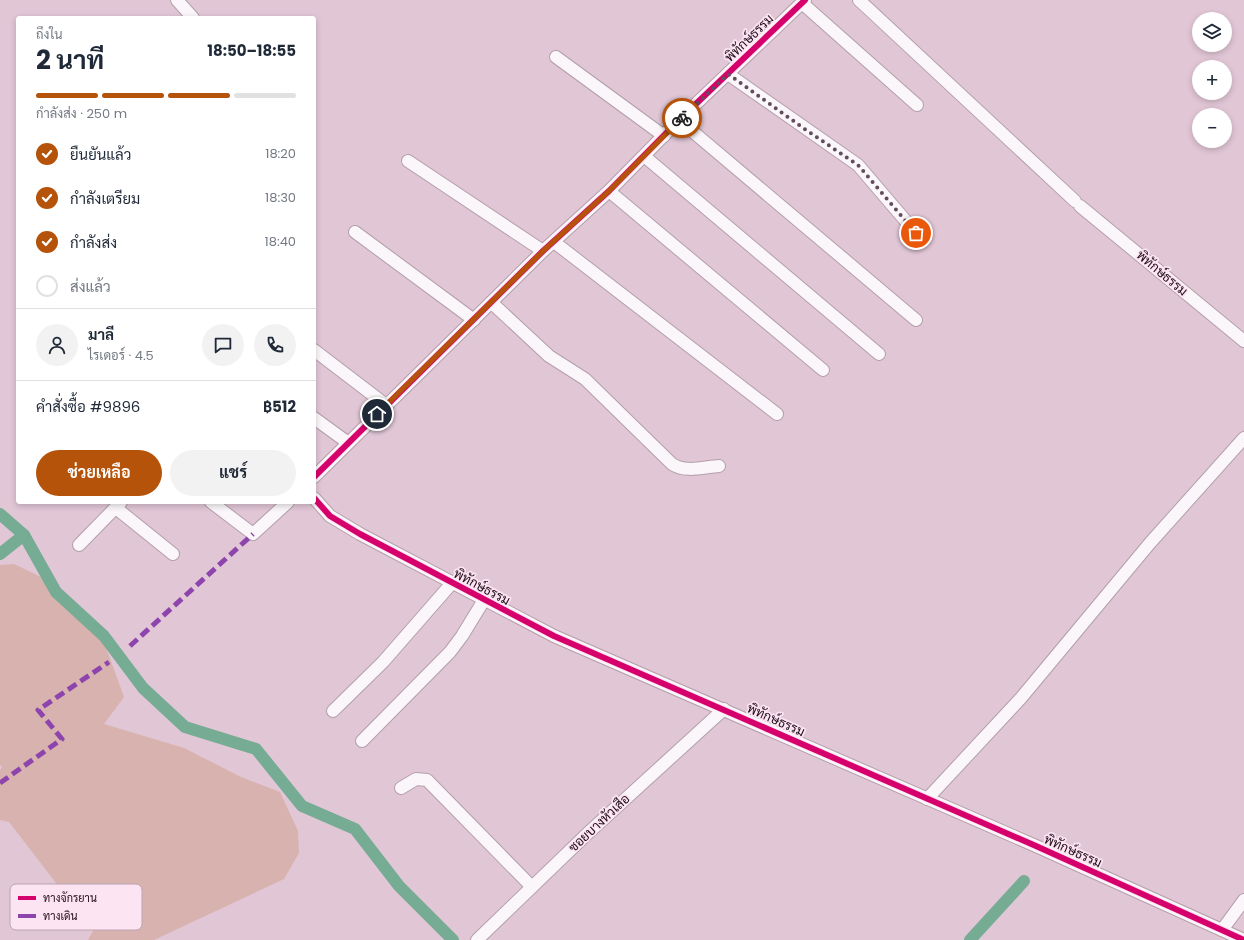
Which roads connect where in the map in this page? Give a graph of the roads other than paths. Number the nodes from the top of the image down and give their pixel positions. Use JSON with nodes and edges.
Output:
{"nodes":[{"id":1,"x":177,"y":0,"type":"edge"},
{"id":2,"x":860,"y":0,"type":"edge"},
{"id":3,"x":803,"y":2,"type":"edge"},
{"id":4,"x":191,"y":16,"type":"edge"},
{"id":5,"x":556,"y":57,"type":"dead end"},
{"id":6,"x":728,"y":74,"type":"junction"},
{"id":7,"x":917,"y":105,"type":"dead end"},
{"id":8,"x":679,"y":120,"type":"junction"},
{"id":9,"x":664,"y":136,"type":"junction"},
{"id":10,"x":644,"y":156,"type":"junction"},
{"id":11,"x":408,"y":162,"type":"dead end"},
{"id":12,"x":609,"y":191,"type":"junction"},
{"id":13,"x":355,"y":232,"type":"dead end"},
{"id":14,"x":916,"y":233,"type":"dead end"},
{"id":15,"x":554,"y":242,"type":"junction"},
{"id":16,"x":543,"y":251,"type":"junction"},
{"id":17,"x":492,"y":303,"type":"junction"},
{"id":18,"x":474,"y":320,"type":"junction"},
{"id":19,"x":916,"y":320,"type":"dead end"},
{"id":20,"x":1244,"y":341,"type":"edge"},
{"id":21,"x":316,"y":352,"type":"edge"},
{"id":22,"x":879,"y":354,"type":"dead end"},
{"id":23,"x":823,"y":370,"type":"dead end"},
{"id":24,"x":386,"y":405,"type":"junction"},
{"id":25,"x":777,"y":414,"type":"dead end"},
{"id":26,"x":316,"y":419,"type":"edge"},
{"id":27,"x":1244,"y":438,"type":"edge"},
{"id":28,"x":347,"y":442,"type":"junction"},
{"id":29,"x":719,"y":466,"type":"dead end"},
{"id":30,"x":316,"y":475,"type":"edge"},
{"id":31,"x":316,"y":500,"type":"edge"},
{"id":32,"x":214,"y":504,"type":"edge"},
{"id":33,"x":286,"y":504,"type":"edge"},
{"id":34,"x":119,"y":505,"type":"edge"},
{"id":35,"x":79,"y":545,"type":"dead end"},
{"id":36,"x":173,"y":554,"type":"dead end"},
{"id":37,"x":452,"y":583,"type":"junction"},
{"id":38,"x":484,"y":600,"type":"junction"},
{"id":39,"x":724,"y":709,"type":"junction"},
{"id":40,"x":333,"y":711,"type":"dead end"},
{"id":41,"x":362,"y":741,"type":"dead end"},
{"id":42,"x":401,"y":788,"type":"dead end"},
{"id":43,"x":927,"y":799,"type":"junction"},
{"id":44,"x":532,"y":888,"type":"junction"},
{"id":45,"x":1244,"y":900,"type":"edge"},
{"id":46,"x":1222,"y":930,"type":"junction"},
{"id":47,"x":1238,"y":939,"type":"edge"},
{"id":48,"x":478,"y":940,"type":"edge"}],
"edges":[{"from":1,"to":4,"type":"street"},
{"from":2,"to":20,"type":"street","name":"พิทักษ์ธรรม"},
{"from":3,"to":6,"type":"street","name":"พิทักษ์ธรรม"},
{"from":3,"to":7,"type":"street"},
{"from":5,"to":9,"type":"street"},
{"from":6,"to":8,"type":"street","name":"พิทักษ์ธรรม"},
{"from":6,"to":14,"type":"street"},
{"from":8,"to":9,"type":"street","name":"พิทักษ์ธรรม"},
{"from":8,"to":19,"type":"street"},
{"from":9,"to":10,"type":"street","name":"พิทักษ์ธรรม"},
{"from":10,"to":12,"type":"street","name":"พิทักษ์ธรรม"},
{"from":10,"to":22,"type":"street"},
{"from":11,"to":16,"type":"street"},
{"from":12,"to":15,"type":"street","name":"พิทักษ์ธรรม"},
{"from":12,"to":23,"type":"street"},
{"from":13,"to":18,"type":"street"},
{"from":15,"to":16,"type":"street","name":"พิทักษ์ธรรม"},
{"from":15,"to":25,"type":"street"},
{"from":16,"to":17,"type":"street","name":"พิทักษ์ธรรม"},
{"from":17,"to":18,"type":"street","name":"พิทักษ์ธรรม"},
{"from":17,"to":29,"type":"street"},
{"from":18,"to":24,"type":"street","name":"พิทักษ์ธรรม"},
{"from":21,"to":24,"type":"street"},
{"from":24,"to":28,"type":"street","name":"พิทักษ์ธรรม"},
{"from":26,"to":28,"type":"street"},
{"from":27,"to":43,"type":"street"},
{"from":28,"to":30,"type":"street","name":"พิทักษ์ธรรม"},
{"from":31,"to":37,"type":"street","name":"พิทักษ์ธรรม"},
{"from":32,"to":33,"type":"street"},
{"from":34,"to":35,"type":"street"},
{"from":34,"to":36,"type":"street"},
{"from":37,"to":38,"type":"street","name":"พิทักษ์ธรรม"},
{"from":37,"to":40,"type":"street"},
{"from":38,"to":39,"type":"street","name":"พิทักษ์ธรรม"},
{"from":38,"to":41,"type":"street"},
{"from":39,"to":43,"type":"street","name":"พิทักษ์ธรรม"},
{"from":39,"to":44,"type":"street","name":"ซอยบางหัวเสือ"},
{"from":42,"to":44,"type":"street"},
{"from":43,"to":46,"type":"street","name":"พิทักษ์ธรรม"},
{"from":44,"to":48,"type":"street","name":"ซอยบางหัวเสือ"},
{"from":45,"to":46,"type":"street"},
{"from":46,"to":47,"type":"street","name":"พิทักษ์ธรรม"}]}
